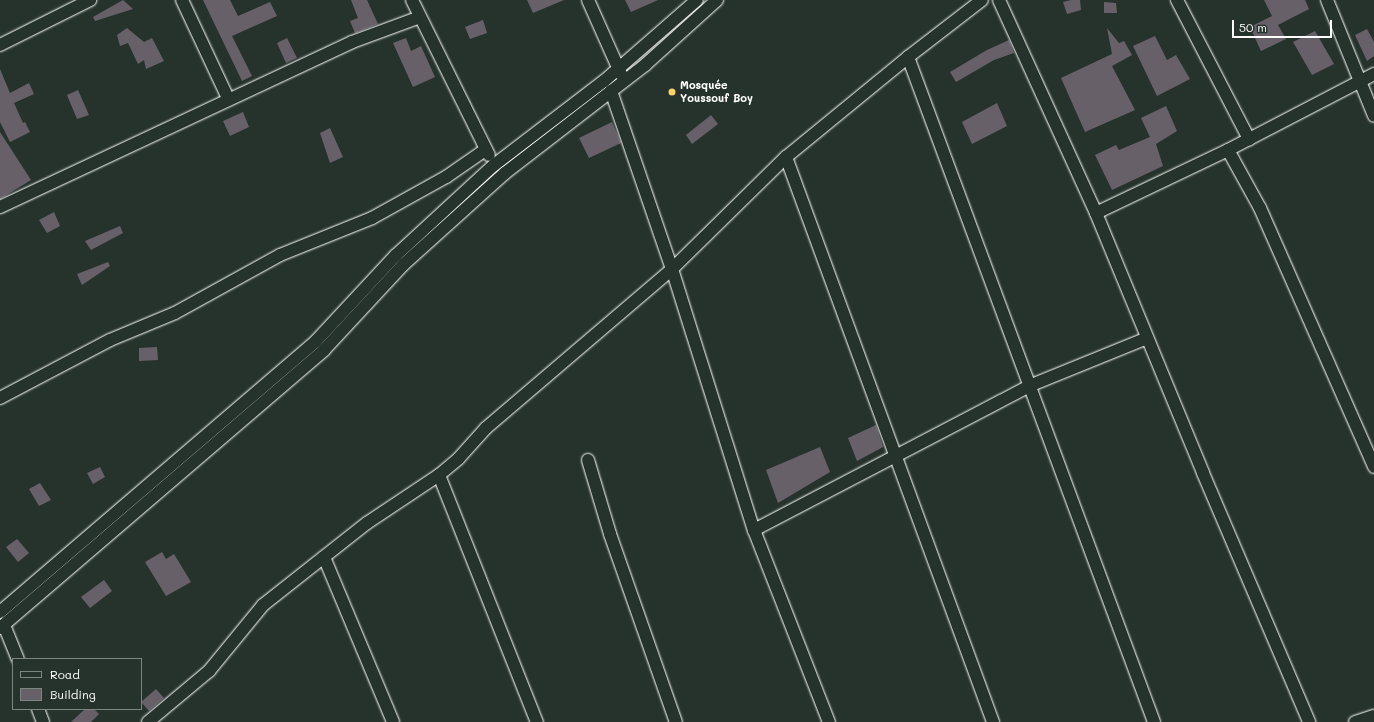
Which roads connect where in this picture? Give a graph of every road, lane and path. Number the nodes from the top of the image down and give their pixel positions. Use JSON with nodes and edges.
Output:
{"nodes":[{"id":1,"x":90,"y":0,"type":"edge"},
{"id":2,"x":182,"y":0,"type":"edge"},
{"id":3,"x":412,"y":0,"type":"edge"},
{"id":4,"x":588,"y":0,"type":"edge"},
{"id":5,"x":697,"y":0,"type":"edge"},
{"id":6,"x":717,"y":0,"type":"edge"},
{"id":7,"x":982,"y":0,"type":"edge"},
{"id":8,"x":999,"y":0,"type":"edge"},
{"id":9,"x":1177,"y":0,"type":"edge"},
{"id":10,"x":1327,"y":0,"type":"edge"},
{"id":11,"x":420,"y":17,"type":"junction"},
{"id":12,"x":0,"y":45,"type":"edge"},
{"id":13,"x":908,"y":57,"type":"junction"},
{"id":14,"x":619,"y":68,"type":"junction"},
{"id":15,"x":1374,"y":74,"type":"edge"},
{"id":16,"x":624,"y":80,"type":"junction"},
{"id":17,"x":1361,"y":81,"type":"junction"},
{"id":18,"x":611,"y":91,"type":"junction"},
{"id":19,"x":228,"y":98,"type":"junction"},
{"id":20,"x":1374,"y":116,"type":"edge"},
{"id":21,"x":1249,"y":139,"type":"junction"},
{"id":22,"x":486,"y":150,"type":"junction"},
{"id":23,"x":1228,"y":150,"type":"junction"},
{"id":24,"x":786,"y":157,"type":"junction"},
{"id":25,"x":494,"y":165,"type":"junction"},
{"id":26,"x":0,"y":207,"type":"edge"},
{"id":27,"x":1096,"y":213,"type":"junction"},
{"id":28,"x":672,"y":269,"type":"junction"},
{"id":29,"x":1147,"y":338,"type":"junction"},
{"id":30,"x":1029,"y":386,"type":"junction"},
{"id":31,"x":0,"y":398,"type":"edge"},
{"id":32,"x":898,"y":457,"type":"junction"},
{"id":33,"x":588,"y":460,"type":"dead end"},
{"id":34,"x":1374,"y":467,"type":"edge"},
{"id":35,"x":439,"y":475,"type":"junction"},
{"id":36,"x":754,"y":530,"type":"junction"},
{"id":37,"x":324,"y":557,"type":"junction"},
{"id":38,"x":0,"y":612,"type":"edge"},
{"id":39,"x":2,"y":626,"type":"edge"},
{"id":40,"x":18,"y":658,"type":"edge"},
{"id":41,"x":38,"y":710,"type":"edge"},
{"id":42,"x":1374,"y":716,"type":"edge"},
{"id":43,"x":43,"y":722,"type":"edge"},
{"id":44,"x":148,"y":722,"type":"edge"},
{"id":45,"x":393,"y":722,"type":"edge"},
{"id":46,"x":537,"y":722,"type":"edge"},
{"id":47,"x":676,"y":722,"type":"edge"},
{"id":48,"x":829,"y":722,"type":"edge"},
{"id":49,"x":993,"y":722,"type":"edge"},
{"id":50,"x":1154,"y":722,"type":"edge"},
{"id":51,"x":1309,"y":722,"type":"edge"},
{"id":52,"x":1355,"y":722,"type":"edge"}],
"edges":[{"from":1,"to":12,"type":"street"},
{"from":2,"to":19,"type":"street"},
{"from":3,"to":11,"type":"street"},
{"from":4,"to":14,"type":"street"},
{"from":5,"to":14,"type":"street"},
{"from":6,"to":16,"type":"street"},
{"from":7,"to":13,"type":"street"},
{"from":8,"to":27,"type":"street"},
{"from":9,"to":21,"type":"street"},
{"from":10,"to":17,"type":"street"},
{"from":11,"to":19,"type":"street"},
{"from":11,"to":22,"type":"street"},
{"from":13,"to":24,"type":"street"},
{"from":13,"to":30,"type":"street"},
{"from":14,"to":16,"type":"street"},
{"from":14,"to":25,"type":"street"},
{"from":15,"to":17,"type":"street"},
{"from":16,"to":18,"type":"street"},
{"from":17,"to":20,"type":"street"},
{"from":17,"to":21,"type":"street"},
{"from":18,"to":28,"type":"street"},
{"from":18,"to":39,"type":"street"},
{"from":19,"to":26,"type":"street"},
{"from":21,"to":23,"type":"street"},
{"from":22,"to":25,"type":"street"},
{"from":22,"to":31,"type":"street"},
{"from":23,"to":27,"type":"street"},
{"from":23,"to":34,"type":"street"},
{"from":24,"to":28,"type":"street"},
{"from":24,"to":32,"type":"street"},
{"from":25,"to":38,"type":"street"},
{"from":27,"to":29,"type":"street"},
{"from":28,"to":35,"type":"street"},
{"from":28,"to":36,"type":"street"},
{"from":29,"to":30,"type":"street"},
{"from":29,"to":51,"type":"street"},
{"from":30,"to":32,"type":"street"},
{"from":30,"to":50,"type":"street"},
{"from":32,"to":36,"type":"street"},
{"from":32,"to":49,"type":"street"},
{"from":33,"to":47,"type":"street"},
{"from":35,"to":37,"type":"street"},
{"from":35,"to":46,"type":"street"},
{"from":36,"to":48,"type":"street"},
{"from":37,"to":44,"type":"street"},
{"from":37,"to":45,"type":"street"},
{"from":39,"to":40,"type":"street"},
{"from":41,"to":43,"type":"street"},
{"from":42,"to":52,"type":"street"}]}
